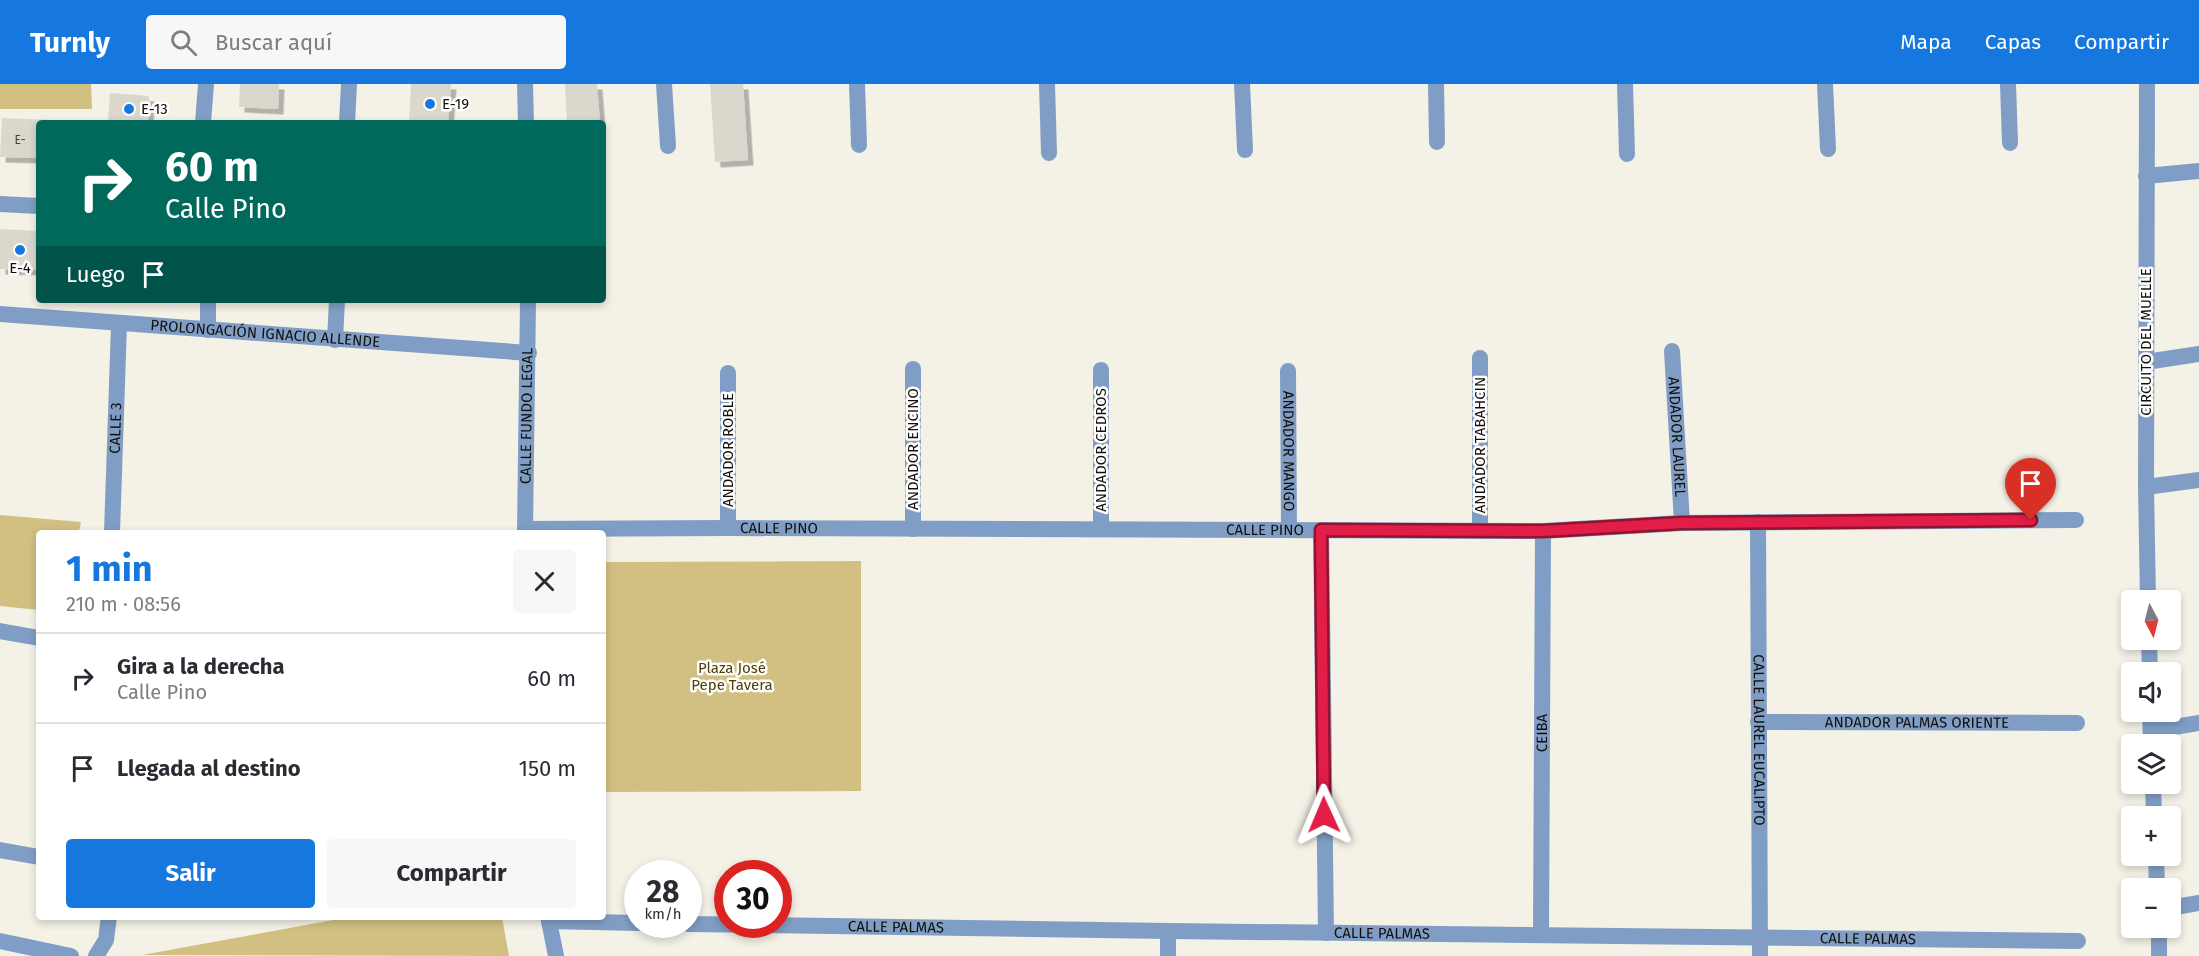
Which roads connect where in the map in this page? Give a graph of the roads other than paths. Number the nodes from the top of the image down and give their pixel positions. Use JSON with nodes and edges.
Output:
{"nodes":[{"id":1,"x":206,"y":84,"type":"edge"},
{"id":2,"x":349,"y":84,"type":"edge"},
{"id":3,"x":525,"y":84,"type":"edge"},
{"id":4,"x":664,"y":84,"type":"edge"},
{"id":5,"x":857,"y":84,"type":"edge"},
{"id":6,"x":1047,"y":84,"type":"edge"},
{"id":7,"x":1242,"y":84,"type":"edge"},
{"id":8,"x":1436,"y":84,"type":"edge"},
{"id":9,"x":1624,"y":84,"type":"edge"},
{"id":10,"x":1825,"y":84,"type":"edge"},
{"id":11,"x":2008,"y":84,"type":"edge"},
{"id":12,"x":2147,"y":84,"type":"edge"},
{"id":13,"x":203,"y":120,"type":"edge"},
{"id":14,"x":347,"y":120,"type":"edge"},
{"id":15,"x":526,"y":120,"type":"edge"},
{"id":16,"x":1437,"y":142,"type":"dead end"},
{"id":17,"x":2010,"y":143,"type":"dead end"},
{"id":18,"x":859,"y":145,"type":"dead end"},
{"id":19,"x":668,"y":146,"type":"dead end"},
{"id":20,"x":1828,"y":149,"type":"dead end"},
{"id":21,"x":1245,"y":150,"type":"dead end"},
{"id":22,"x":1049,"y":153,"type":"dead end"},
{"id":23,"x":1627,"y":154,"type":"dead end"},
{"id":24,"x":2199,"y":171,"type":"edge"},
{"id":25,"x":2146,"y":176,"type":"junction"},
{"id":26,"x":0,"y":204,"type":"edge"},
{"id":27,"x":36,"y":206,"type":"edge"},
{"id":28,"x":208,"y":303,"type":"edge"},
{"id":29,"x":337,"y":303,"type":"edge"},
{"id":30,"x":528,"y":303,"type":"edge"},
{"id":31,"x":0,"y":314,"type":"edge"},
{"id":32,"x":120,"y":324,"type":"junction"},
{"id":33,"x":208,"y":330,"type":"junction"},
{"id":34,"x":335,"y":340,"type":"junction"},
{"id":35,"x":1672,"y":351,"type":"dead end"},
{"id":36,"x":529,"y":353,"type":"junction"},
{"id":37,"x":2199,"y":354,"type":"edge"},
{"id":38,"x":1480,"y":358,"type":"dead end"},
{"id":39,"x":2146,"y":362,"type":"junction"},
{"id":40,"x":913,"y":369,"type":"dead end"},
{"id":41,"x":1101,"y":370,"type":"dead end"},
{"id":42,"x":1288,"y":371,"type":"dead end"},
{"id":43,"x":728,"y":373,"type":"dead end"},
{"id":44,"x":2199,"y":480,"type":"edge"},
{"id":45,"x":2146,"y":487,"type":"junction"},
{"id":46,"x":2076,"y":520,"type":"dead end"},
{"id":47,"x":1758,"y":522,"type":"junction"},
{"id":48,"x":1682,"y":523,"type":"junction"},
{"id":49,"x":728,"y":528,"type":"junction"},
{"id":50,"x":913,"y":529,"type":"junction"},
{"id":51,"x":1101,"y":529,"type":"junction"},
{"id":52,"x":112,"y":530,"type":"edge"},
{"id":53,"x":525,"y":530,"type":"edge"},
{"id":54,"x":593,"y":530,"type":"edge"},
{"id":55,"x":1289,"y":530,"type":"junction"},
{"id":56,"x":1321,"y":530,"type":"junction"},
{"id":57,"x":1480,"y":531,"type":"junction"},
{"id":58,"x":1543,"y":531,"type":"junction"},
{"id":59,"x":2148,"y":590,"type":"edge"},
{"id":60,"x":0,"y":631,"type":"edge"},
{"id":61,"x":36,"y":637,"type":"edge"},
{"id":62,"x":1758,"y":722,"type":"junction"},
{"id":63,"x":2077,"y":723,"type":"dead end"},
{"id":64,"x":2199,"y":723,"type":"edge"},
{"id":65,"x":2161,"y":734,"type":"edge"},
{"id":66,"x":0,"y":850,"type":"edge"},
{"id":67,"x":36,"y":856,"type":"edge"},
{"id":68,"x":2199,"y":903,"type":"edge"},
{"id":69,"x":2181,"y":906,"type":"edge"},
{"id":70,"x":108,"y":920,"type":"edge"},
{"id":71,"x":549,"y":920,"type":"edge"},
{"id":72,"x":571,"y":920,"type":"edge"},
{"id":73,"x":624,"y":922,"type":"edge"},
{"id":74,"x":702,"y":924,"type":"edge"},
{"id":75,"x":1168,"y":932,"type":"junction"},
{"id":76,"x":1326,"y":933,"type":"junction"},
{"id":77,"x":1541,"y":935,"type":"junction"},
{"id":78,"x":1760,"y":938,"type":"junction"},
{"id":79,"x":2159,"y":938,"type":"edge"},
{"id":80,"x":0,"y":941,"type":"edge"},
{"id":81,"x":2078,"y":941,"type":"dead end"},
{"id":82,"x":71,"y":956,"type":"edge"},
{"id":83,"x":96,"y":956,"type":"edge"},
{"id":84,"x":556,"y":956,"type":"edge"},
{"id":85,"x":1168,"y":956,"type":"edge"},
{"id":86,"x":1760,"y":956,"type":"edge"},
{"id":87,"x":2159,"y":956,"type":"edge"}],
"edges":[{"from":1,"to":13,"type":"street"},
{"from":2,"to":14,"type":"street"},
{"from":3,"to":15,"type":"street"},
{"from":4,"to":19,"type":"street"},
{"from":5,"to":18,"type":"street"},
{"from":6,"to":22,"type":"street"},
{"from":7,"to":21,"type":"street"},
{"from":8,"to":16,"type":"street"},
{"from":9,"to":23,"type":"street"},
{"from":10,"to":20,"type":"street"},
{"from":11,"to":17,"type":"street"},
{"from":12,"to":25,"type":"street","name":"CIRCUITO DEL MUELLE"},
{"from":24,"to":25,"type":"street"},
{"from":25,"to":39,"type":"street","name":"CIRCUITO DEL MUELLE"},
{"from":26,"to":27,"type":"street"},
{"from":28,"to":33,"type":"street"},
{"from":29,"to":34,"type":"street"},
{"from":30,"to":36,"type":"street","name":"CALLE FUNDO LEGAL"},
{"from":31,"to":32,"type":"street","name":"PROLONGACIÓN IGNACIO ALLENDE"},
{"from":32,"to":33,"type":"street","name":"PROLONGACIÓN IGNACIO ALLENDE"},
{"from":32,"to":52,"type":"street","name":"CALLE 3"},
{"from":33,"to":34,"type":"street","name":"PROLONGACIÓN IGNACIO ALLENDE"},
{"from":34,"to":36,"type":"street","name":"PROLONGACIÓN IGNACIO ALLENDE"},
{"from":35,"to":48,"type":"street","name":"ANDADOR LAUREL"},
{"from":36,"to":53,"type":"street","name":"CALLE FUNDO LEGAL"},
{"from":37,"to":39,"type":"street"},
{"from":38,"to":57,"type":"street","name":"ANDADOR TABAHCIN"},
{"from":39,"to":45,"type":"street","name":"CIRCUITO DEL MUELLE"},
{"from":40,"to":50,"type":"street","name":"ANDADOR ENCINO"},
{"from":41,"to":51,"type":"street","name":"ANDADOR CEDROS"},
{"from":42,"to":55,"type":"street","name":"ANDADOR MANGO"},
{"from":43,"to":49,"type":"street","name":"ANDADOR ROBLE"},
{"from":44,"to":45,"type":"street"},
{"from":45,"to":59,"type":"street","name":"CIRCUITO DEL MUELLE"},
{"from":46,"to":47,"type":"street","name":"CALLE PINO"},
{"from":47,"to":48,"type":"street","name":"CALLE PINO"},
{"from":47,"to":62,"type":"street","name":"CALLE LAUREL EUCALIPTO"},
{"from":48,"to":58,"type":"street","name":"CALLE PINO"},
{"from":49,"to":50,"type":"street","name":"CALLE PINO"},
{"from":49,"to":54,"type":"street","name":"CALLE PINO"},
{"from":50,"to":51,"type":"street","name":"CALLE PINO"},
{"from":51,"to":55,"type":"street","name":"CALLE PINO"},
{"from":55,"to":56,"type":"street","name":"CALLE PINO"},
{"from":56,"to":57,"type":"street","name":"CALLE PINO"},
{"from":56,"to":76,"type":"street"},
{"from":57,"to":58,"type":"street","name":"CALLE PINO"},
{"from":58,"to":77,"type":"street","name":"CEIBA"},
{"from":60,"to":61,"type":"street"},
{"from":62,"to":63,"type":"street","name":"ANDADOR PALMAS ORIENTE"},
{"from":62,"to":78,"type":"street","name":"CALLE LAUREL EUCALIPTO"},
{"from":64,"to":65,"type":"street"},
{"from":66,"to":67,"type":"street"},
{"from":68,"to":69,"type":"street"},
{"from":70,"to":83,"type":"street"},
{"from":71,"to":84,"type":"street"},
{"from":72,"to":73,"type":"street"},
{"from":74,"to":75,"type":"street","name":"CALLE PALMAS"},
{"from":75,"to":76,"type":"street","name":"CALLE PALMAS"},
{"from":75,"to":85,"type":"street"},
{"from":76,"to":77,"type":"street","name":"CALLE PALMAS"},
{"from":77,"to":78,"type":"street","name":"CALLE PALMAS"},
{"from":78,"to":81,"type":"street","name":"CALLE PALMAS"},
{"from":78,"to":86,"type":"street","name":"CALLE LAUREL EUCALIPTO"},
{"from":79,"to":87,"type":"street"},
{"from":80,"to":82,"type":"street"}]}
